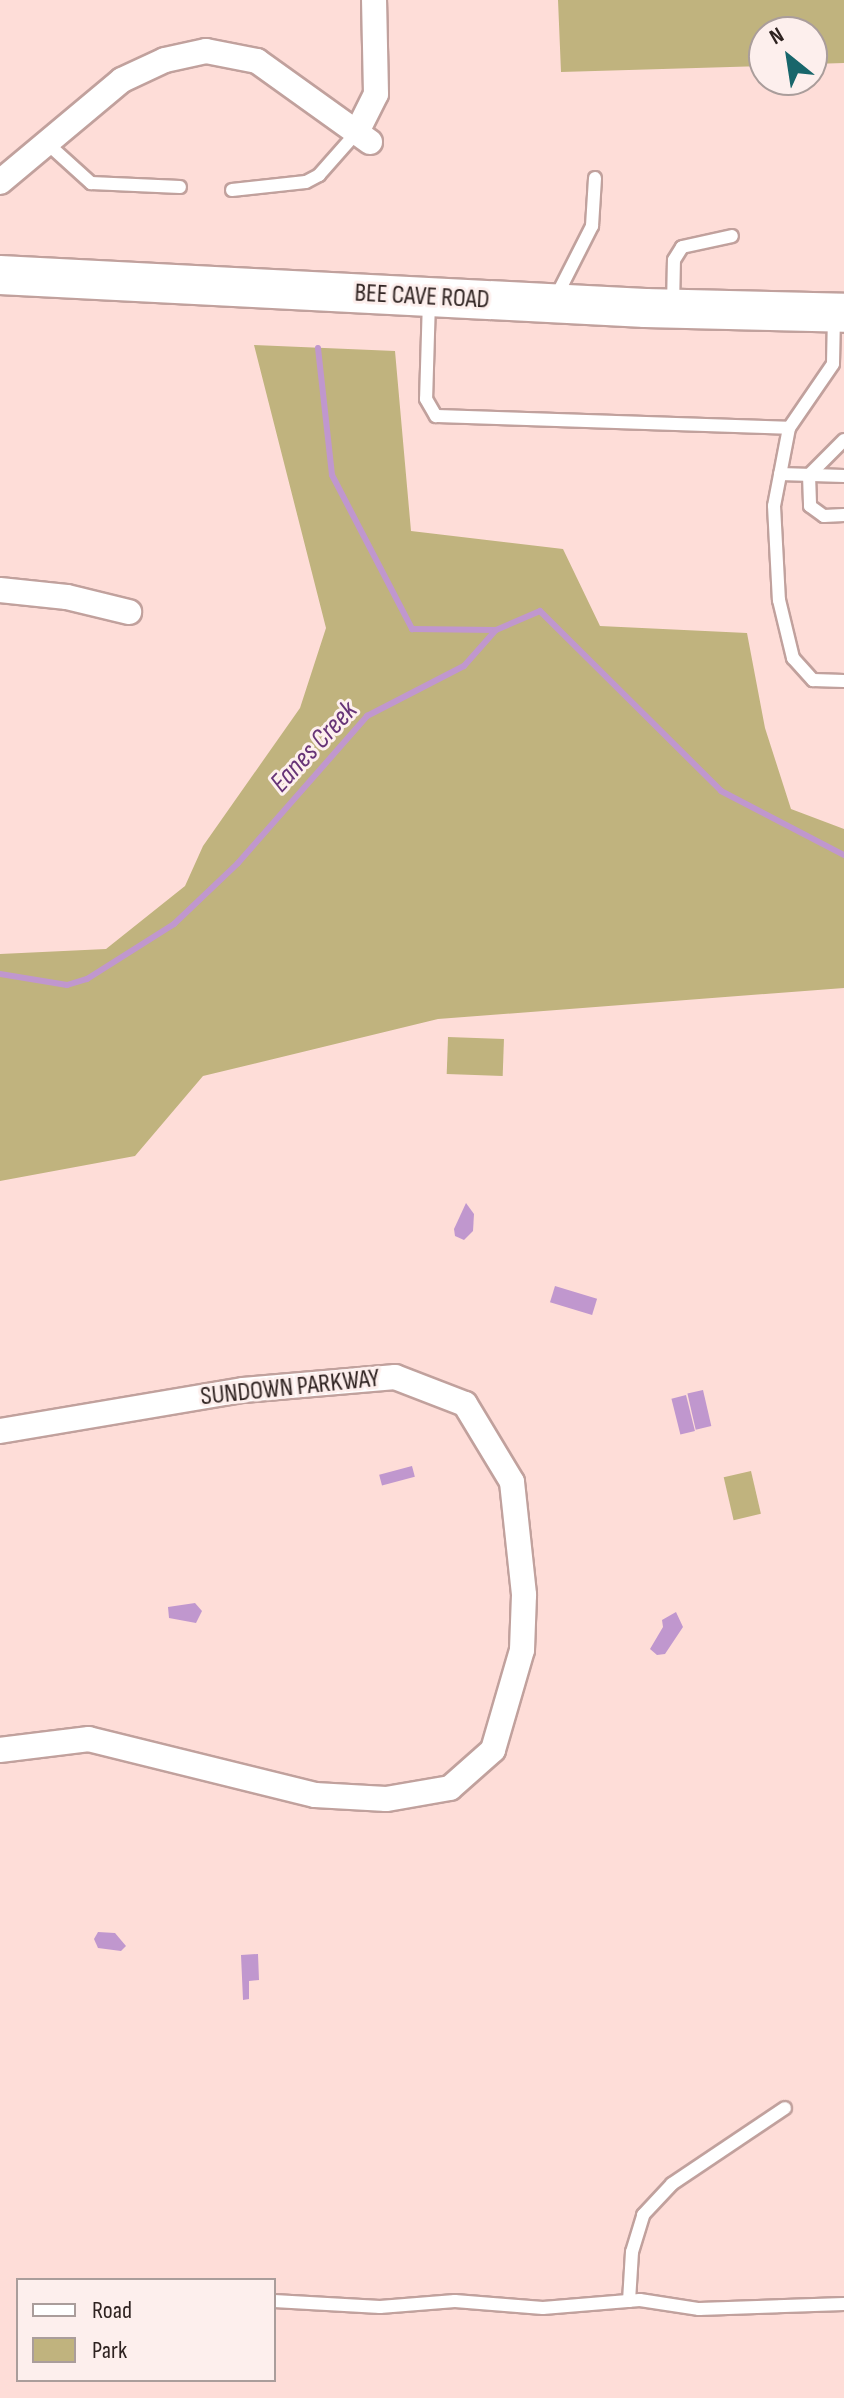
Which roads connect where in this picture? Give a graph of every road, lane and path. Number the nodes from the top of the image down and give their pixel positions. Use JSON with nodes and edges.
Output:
{"nodes":[{"id":1,"x":374,"y":0,"type":"edge"},
{"id":2,"x":364,"y":137,"type":"junction"},
{"id":3,"x":49,"y":145,"type":"junction"},
{"id":4,"x":595,"y":178,"type":"dead end"},
{"id":5,"x":0,"y":182,"type":"edge"},
{"id":6,"x":180,"y":187,"type":"dead end"},
{"id":7,"x":232,"y":190,"type":"dead end"},
{"id":8,"x":732,"y":236,"type":"dead end"},
{"id":9,"x":0,"y":275,"type":"edge"},
{"id":10,"x":429,"y":297,"type":"junction"},
{"id":11,"x":552,"y":304,"type":"junction"},
{"id":12,"x":673,"y":309,"type":"junction"},
{"id":13,"x":839,"y":313,"type":"edge"},
{"id":14,"x":789,"y":428,"type":"junction"},
{"id":15,"x":844,"y":440,"type":"edge"},
{"id":16,"x":780,"y":474,"type":"junction"},
{"id":17,"x":809,"y":475,"type":"junction"},
{"id":18,"x":844,"y":476,"type":"edge"},
{"id":19,"x":844,"y":515,"type":"edge"},
{"id":20,"x":0,"y":590,"type":"edge"},
{"id":21,"x":129,"y":612,"type":"dead end"},
{"id":22,"x":844,"y":681,"type":"edge"},
{"id":23,"x":0,"y":1431,"type":"edge"},
{"id":24,"x":0,"y":1750,"type":"edge"},
{"id":25,"x":785,"y":2108,"type":"dead end"},
{"id":26,"x":276,"y":2301,"type":"edge"},
{"id":27,"x":629,"y":2301,"type":"junction"},
{"id":28,"x":844,"y":2304,"type":"edge"}],
"edges":[{"from":1,"to":2,"type":"street"},
{"from":2,"to":3,"type":"street"},
{"from":2,"to":7,"type":"lane"},
{"from":3,"to":5,"type":"street"},
{"from":3,"to":6,"type":"lane"},
{"from":4,"to":11,"type":"lane"},
{"from":8,"to":12,"type":"lane"},
{"from":9,"to":10,"type":"main road","name":"BEE CAVE ROAD"},
{"from":10,"to":11,"type":"main road","name":"BEE CAVE ROAD"},
{"from":10,"to":14,"type":"lane"},
{"from":11,"to":12,"type":"main road","name":"BEE CAVE ROAD"},
{"from":12,"to":13,"type":"main road","name":"BEE CAVE ROAD"},
{"from":13,"to":14,"type":"lane"},
{"from":14,"to":16,"type":"lane"},
{"from":15,"to":17,"type":"lane"},
{"from":16,"to":17,"type":"lane"},
{"from":16,"to":22,"type":"lane"},
{"from":17,"to":18,"type":"lane"},
{"from":17,"to":19,"type":"lane"},
{"from":20,"to":21,"type":"street"},
{"from":23,"to":24,"type":"street","name":"SUNDOWN PARKWAY"},
{"from":25,"to":27,"type":"lane"},
{"from":26,"to":27,"type":"lane"},
{"from":27,"to":28,"type":"lane"}]}
